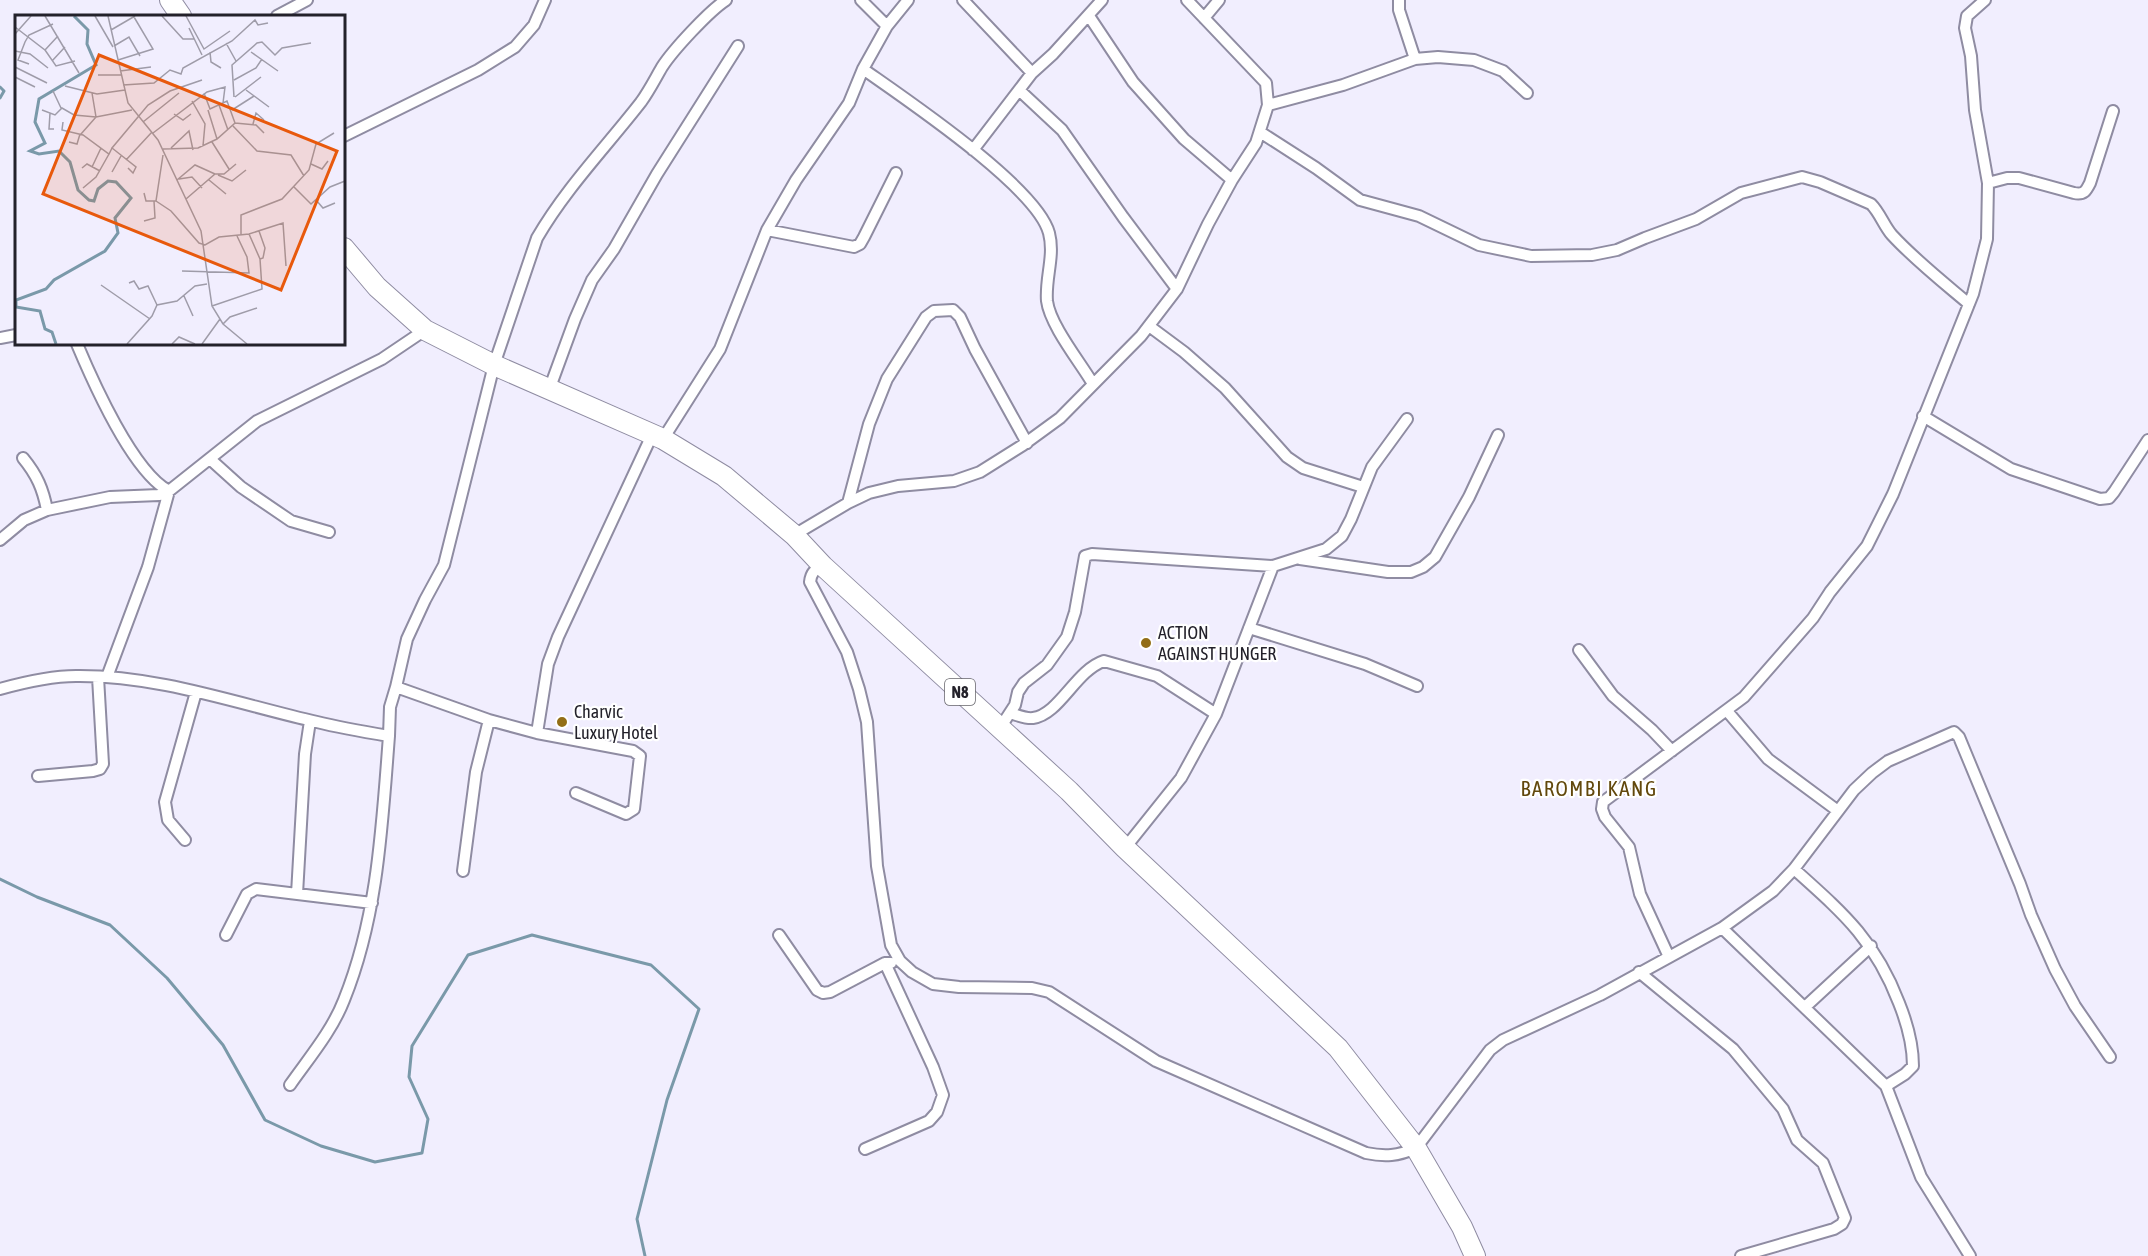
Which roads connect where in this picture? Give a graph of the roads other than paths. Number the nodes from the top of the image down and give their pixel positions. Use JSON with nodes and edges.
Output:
{"nodes":[{"id":1,"x":307,"y":0,"type":"edge"},
{"id":2,"x":545,"y":0,"type":"edge"},
{"id":3,"x":726,"y":0,"type":"edge"},
{"id":4,"x":861,"y":0,"type":"edge"},
{"id":5,"x":908,"y":0,"type":"edge"},
{"id":6,"x":963,"y":0,"type":"edge"},
{"id":7,"x":1102,"y":0,"type":"edge"},
{"id":8,"x":1187,"y":0,"type":"edge"},
{"id":9,"x":1219,"y":0,"type":"edge"},
{"id":10,"x":1399,"y":0,"type":"edge"},
{"id":11,"x":1985,"y":0,"type":"edge"},
{"id":12,"x":279,"y":15,"type":"edge"},
{"id":13,"x":1089,"y":16,"type":"junction"},
{"id":14,"x":1204,"y":18,"type":"junction"},
{"id":15,"x":887,"y":26,"type":"junction"},
{"id":16,"x":738,"y":46,"type":"dead end"},
{"id":17,"x":1414,"y":59,"type":"junction"},
{"id":18,"x":863,"y":69,"type":"junction"},
{"id":19,"x":1032,"y":73,"type":"junction"},
{"id":20,"x":1019,"y":90,"type":"junction"},
{"id":21,"x":1527,"y":93,"type":"dead end"},
{"id":22,"x":1268,"y":105,"type":"junction"},
{"id":23,"x":2113,"y":111,"type":"dead end"},
{"id":24,"x":1260,"y":132,"type":"junction"},
{"id":25,"x":345,"y":136,"type":"edge"},
{"id":26,"x":973,"y":150,"type":"junction"},
{"id":27,"x":896,"y":173,"type":"dead end"},
{"id":28,"x":1232,"y":180,"type":"junction"},
{"id":29,"x":1988,"y":183,"type":"junction"},
{"id":30,"x":767,"y":230,"type":"junction"},
{"id":31,"x":345,"y":249,"type":"edge"},
{"id":32,"x":1177,"y":289,"type":"junction"},
{"id":33,"x":1969,"y":304,"type":"junction"},
{"id":34,"x":1149,"y":326,"type":"junction"},
{"id":35,"x":424,"y":330,"type":"junction"},
{"id":36,"x":15,"y":335,"type":"edge"},
{"id":37,"x":0,"y":338,"type":"edge"},
{"id":38,"x":77,"y":345,"type":"edge"},
{"id":39,"x":495,"y":365,"type":"junction"},
{"id":40,"x":1093,"y":384,"type":"junction"},
{"id":41,"x":549,"y":390,"type":"junction"},
{"id":42,"x":1923,"y":417,"type":"junction"},
{"id":43,"x":1407,"y":419,"type":"dead end"},
{"id":44,"x":1498,"y":435,"type":"dead end"},
{"id":45,"x":657,"y":437,"type":"junction"},
{"id":46,"x":2148,"y":440,"type":"edge"},
{"id":47,"x":1027,"y":443,"type":"junction"},
{"id":48,"x":2144,"y":455,"type":"edge"},
{"id":49,"x":23,"y":458,"type":"dead end"},
{"id":50,"x":210,"y":459,"type":"junction"},
{"id":51,"x":1363,"y":487,"type":"junction"},
{"id":52,"x":170,"y":491,"type":"junction"},
{"id":53,"x":848,"y":503,"type":"junction"},
{"id":54,"x":47,"y":510,"type":"junction"},
{"id":55,"x":329,"y":532,"type":"dead end"},
{"id":56,"x":794,"y":535,"type":"junction"},
{"id":57,"x":0,"y":540,"type":"edge"},
{"id":58,"x":1297,"y":559,"type":"junction"},
{"id":59,"x":823,"y":566,"type":"junction"},
{"id":60,"x":1273,"y":566,"type":"junction"},
{"id":61,"x":1249,"y":628,"type":"junction"},
{"id":62,"x":1579,"y":650,"type":"dead end"},
{"id":63,"x":103,"y":677,"type":"junction"},
{"id":64,"x":1417,"y":686,"type":"dead end"},
{"id":65,"x":396,"y":687,"type":"junction"},
{"id":66,"x":0,"y":689,"type":"edge"},
{"id":67,"x":196,"y":693,"type":"junction"},
{"id":68,"x":1727,"y":711,"type":"junction"},
{"id":69,"x":1216,"y":714,"type":"junction"},
{"id":70,"x":489,"y":720,"type":"junction"},
{"id":71,"x":1005,"y":720,"type":"junction"},
{"id":72,"x":310,"y":721,"type":"junction"},
{"id":73,"x":537,"y":733,"type":"junction"},
{"id":74,"x":389,"y":736,"type":"junction"},
{"id":75,"x":1672,"y":751,"type":"junction"},
{"id":76,"x":38,"y":776,"type":"dead end"},
{"id":77,"x":576,"y":793,"type":"dead end"},
{"id":78,"x":1838,"y":811,"type":"junction"},
{"id":79,"x":185,"y":840,"type":"dead end"},
{"id":80,"x":1125,"y":848,"type":"junction"},
{"id":81,"x":1794,"y":869,"type":"junction"},
{"id":82,"x":463,"y":871,"type":"dead end"},
{"id":83,"x":297,"y":894,"type":"junction"},
{"id":84,"x":372,"y":903,"type":"junction"},
{"id":85,"x":1722,"y":927,"type":"junction"},
{"id":86,"x":226,"y":935,"type":"dead end"},
{"id":87,"x":779,"y":935,"type":"dead end"},
{"id":88,"x":1871,"y":946,"type":"junction"},
{"id":89,"x":1670,"y":957,"type":"junction"},
{"id":90,"x":900,"y":962,"type":"junction"},
{"id":91,"x":885,"y":963,"type":"junction"},
{"id":92,"x":1639,"y":972,"type":"junction"},
{"id":93,"x":1805,"y":1007,"type":"junction"},
{"id":94,"x":2110,"y":1057,"type":"dead end"},
{"id":95,"x":290,"y":1084,"type":"dead end"},
{"id":96,"x":1886,"y":1086,"type":"junction"},
{"id":97,"x":1416,"y":1148,"type":"junction"},
{"id":98,"x":866,"y":1149,"type":"dead end"},
{"id":99,"x":1475,"y":1256,"type":"edge"},
{"id":100,"x":1741,"y":1256,"type":"edge"},
{"id":101,"x":1970,"y":1256,"type":"edge"}],
"edges":[{"from":1,"to":12,"type":"street"},
{"from":2,"to":25,"type":"street"},
{"from":3,"to":39,"type":"street"},
{"from":4,"to":15,"type":"street"},
{"from":5,"to":15,"type":"street"},
{"from":6,"to":19,"type":"street"},
{"from":7,"to":13,"type":"street"},
{"from":8,"to":14,"type":"street"},
{"from":9,"to":14,"type":"street"},
{"from":10,"to":17,"type":"street"},
{"from":11,"to":29,"type":"street"},
{"from":13,"to":19,"type":"street"},
{"from":13,"to":28,"type":"street"},
{"from":14,"to":22,"type":"street"},
{"from":15,"to":18,"type":"street"},
{"from":16,"to":41,"type":"street"},
{"from":17,"to":21,"type":"street"},
{"from":17,"to":22,"type":"street"},
{"from":18,"to":26,"type":"street"},
{"from":18,"to":30,"type":"street"},
{"from":19,"to":20,"type":"street"},
{"from":20,"to":26,"type":"street"},
{"from":20,"to":32,"type":"street"},
{"from":22,"to":24,"type":"street"},
{"from":23,"to":29,"type":"street"},
{"from":24,"to":28,"type":"street"},
{"from":24,"to":33,"type":"street"},
{"from":26,"to":40,"type":"street"},
{"from":27,"to":30,"type":"street"},
{"from":28,"to":32,"type":"street"},
{"from":29,"to":33,"type":"street"},
{"from":30,"to":45,"type":"street"},
{"from":31,"to":35,"type":"highway","number":"N8"},
{"from":32,"to":34,"type":"street"},
{"from":33,"to":42,"type":"street"},
{"from":34,"to":40,"type":"street"},
{"from":34,"to":51,"type":"street"},
{"from":35,"to":39,"type":"highway","number":"N8"},
{"from":35,"to":50,"type":"street"},
{"from":36,"to":37,"type":"street"},
{"from":38,"to":52,"type":"street"},
{"from":39,"to":41,"type":"highway","number":"N8"},
{"from":39,"to":65,"type":"street"},
{"from":40,"to":47,"type":"street"},
{"from":41,"to":45,"type":"highway","number":"N8"},
{"from":42,"to":48,"type":"street"},
{"from":42,"to":68,"type":"street"},
{"from":43,"to":51,"type":"street"},
{"from":44,"to":58,"type":"street"},
{"from":45,"to":56,"type":"highway","number":"N8"},
{"from":45,"to":73,"type":"street"},
{"from":46,"to":48,"type":"street"},
{"from":47,"to":53,"type":"street"},
{"from":47,"to":53,"type":"street"},
{"from":49,"to":54,"type":"street"},
{"from":50,"to":52,"type":"street"},
{"from":50,"to":55,"type":"street"},
{"from":51,"to":58,"type":"street"},
{"from":52,"to":54,"type":"street"},
{"from":52,"to":63,"type":"street"},
{"from":53,"to":56,"type":"street"},
{"from":54,"to":57,"type":"street"},
{"from":56,"to":59,"type":"highway","number":"N8"},
{"from":58,"to":60,"type":"street"},
{"from":59,"to":71,"type":"highway","number":"N8"},
{"from":59,"to":90,"type":"street"},
{"from":60,"to":61,"type":"street"},
{"from":60,"to":71,"type":"street"},
{"from":61,"to":64,"type":"street"},
{"from":61,"to":69,"type":"street"},
{"from":62,"to":75,"type":"street"},
{"from":63,"to":66,"type":"street"},
{"from":63,"to":67,"type":"street"},
{"from":63,"to":76,"type":"street"},
{"from":65,"to":70,"type":"street"},
{"from":65,"to":74,"type":"street"},
{"from":67,"to":72,"type":"street"},
{"from":67,"to":79,"type":"street"},
{"from":68,"to":75,"type":"street"},
{"from":68,"to":78,"type":"street"},
{"from":69,"to":71,"type":"street"},
{"from":69,"to":80,"type":"street"},
{"from":70,"to":73,"type":"street"},
{"from":70,"to":82,"type":"street"},
{"from":71,"to":80,"type":"highway","number":"N8"},
{"from":72,"to":74,"type":"street"},
{"from":72,"to":83,"type":"street"},
{"from":73,"to":77,"type":"street"},
{"from":74,"to":84,"type":"street"},
{"from":75,"to":89,"type":"street"},
{"from":78,"to":81,"type":"street"},
{"from":78,"to":94,"type":"street"},
{"from":80,"to":97,"type":"highway","number":"N8"},
{"from":81,"to":85,"type":"street"},
{"from":81,"to":88,"type":"street"},
{"from":83,"to":84,"type":"street"},
{"from":83,"to":86,"type":"street"},
{"from":84,"to":95,"type":"street"},
{"from":85,"to":89,"type":"street"},
{"from":85,"to":93,"type":"street"},
{"from":87,"to":91,"type":"street"},
{"from":88,"to":93,"type":"street"},
{"from":88,"to":96,"type":"street"},
{"from":89,"to":92,"type":"street"},
{"from":90,"to":91,"type":"street"},
{"from":90,"to":97,"type":"street"},
{"from":91,"to":98,"type":"street"},
{"from":92,"to":97,"type":"street"},
{"from":92,"to":100,"type":"street"},
{"from":93,"to":96,"type":"street"},
{"from":96,"to":101,"type":"street"},
{"from":97,"to":99,"type":"highway","number":"N8"}]}
